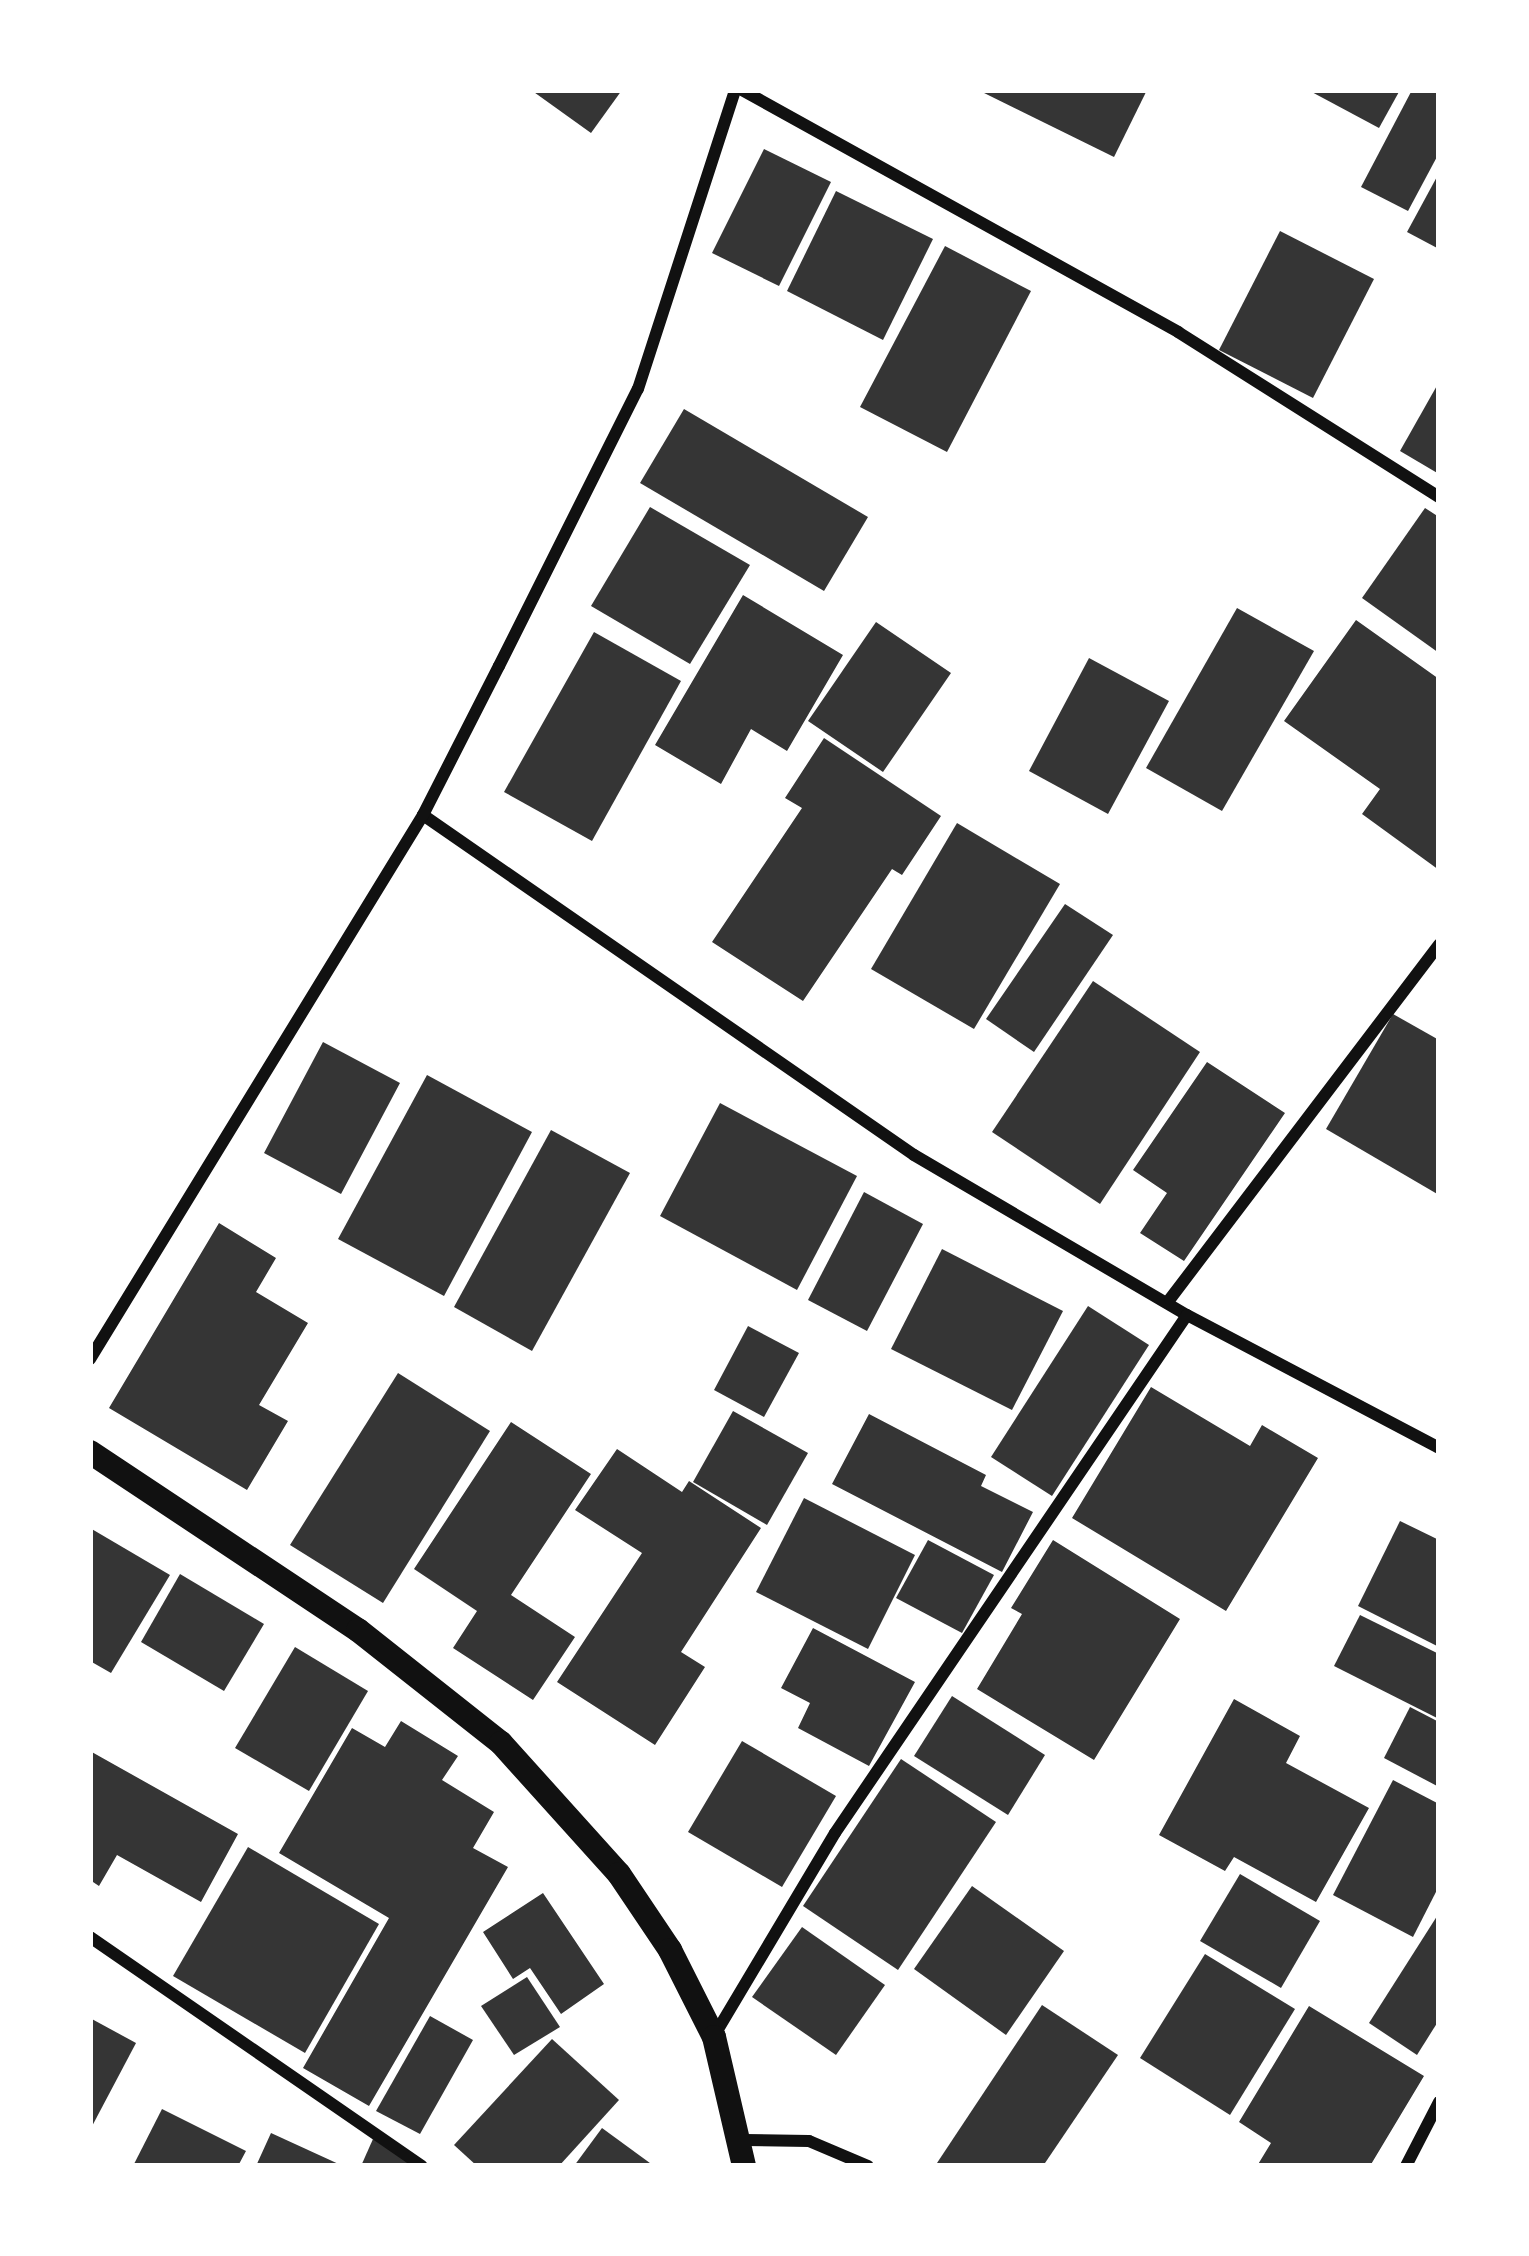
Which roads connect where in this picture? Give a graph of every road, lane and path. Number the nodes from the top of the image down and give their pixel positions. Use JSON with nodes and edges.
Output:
{"nodes":[{"id":1,"x":738,"y":90,"type":"edge"},
{"id":2,"x":1439,"y":497,"type":"edge"},
{"id":3,"x":423,"y":815,"type":"junction"},
{"id":4,"x":1439,"y":945,"type":"edge"},
{"id":5,"x":1170,"y":1299,"type":"junction"},
{"id":6,"x":1187,"y":1316,"type":"junction"},
{"id":7,"x":90,"y":1359,"type":"edge"},
{"id":8,"x":1439,"y":1448,"type":"edge"},
{"id":9,"x":90,"y":1452,"type":"edge"},
{"id":10,"x":90,"y":1937,"type":"edge"},
{"id":11,"x":714,"y":2037,"type":"junction"},
{"id":12,"x":1439,"y":2102,"type":"edge"},
{"id":13,"x":1424,"y":2134,"type":"junction"},
{"id":14,"x":744,"y":2140,"type":"junction"},
{"id":15,"x":1439,"y":2142,"type":"edge"},
{"id":16,"x":422,"y":2166,"type":"edge"},
{"id":17,"x":744,"y":2166,"type":"edge"},
{"id":18,"x":868,"y":2166,"type":"edge"},
{"id":19,"x":1406,"y":2166,"type":"edge"}],
"edges":[{"from":1,"to":2,"type":"street"},
{"from":1,"to":3,"type":"street"},
{"from":3,"to":5,"type":"street"},
{"from":3,"to":7,"type":"street"},
{"from":4,"to":5,"type":"street"},
{"from":5,"to":6,"type":"street"},
{"from":6,"to":8,"type":"street"},
{"from":6,"to":11,"type":"street"},
{"from":9,"to":11,"type":"main road"},
{"from":10,"to":16,"type":"street"},
{"from":11,"to":14,"type":"main road"},
{"from":12,"to":13,"type":"street"},
{"from":13,"to":15,"type":"street"},
{"from":13,"to":19,"type":"street"},
{"from":14,"to":17,"type":"main road"},
{"from":14,"to":18,"type":"street"}]}
